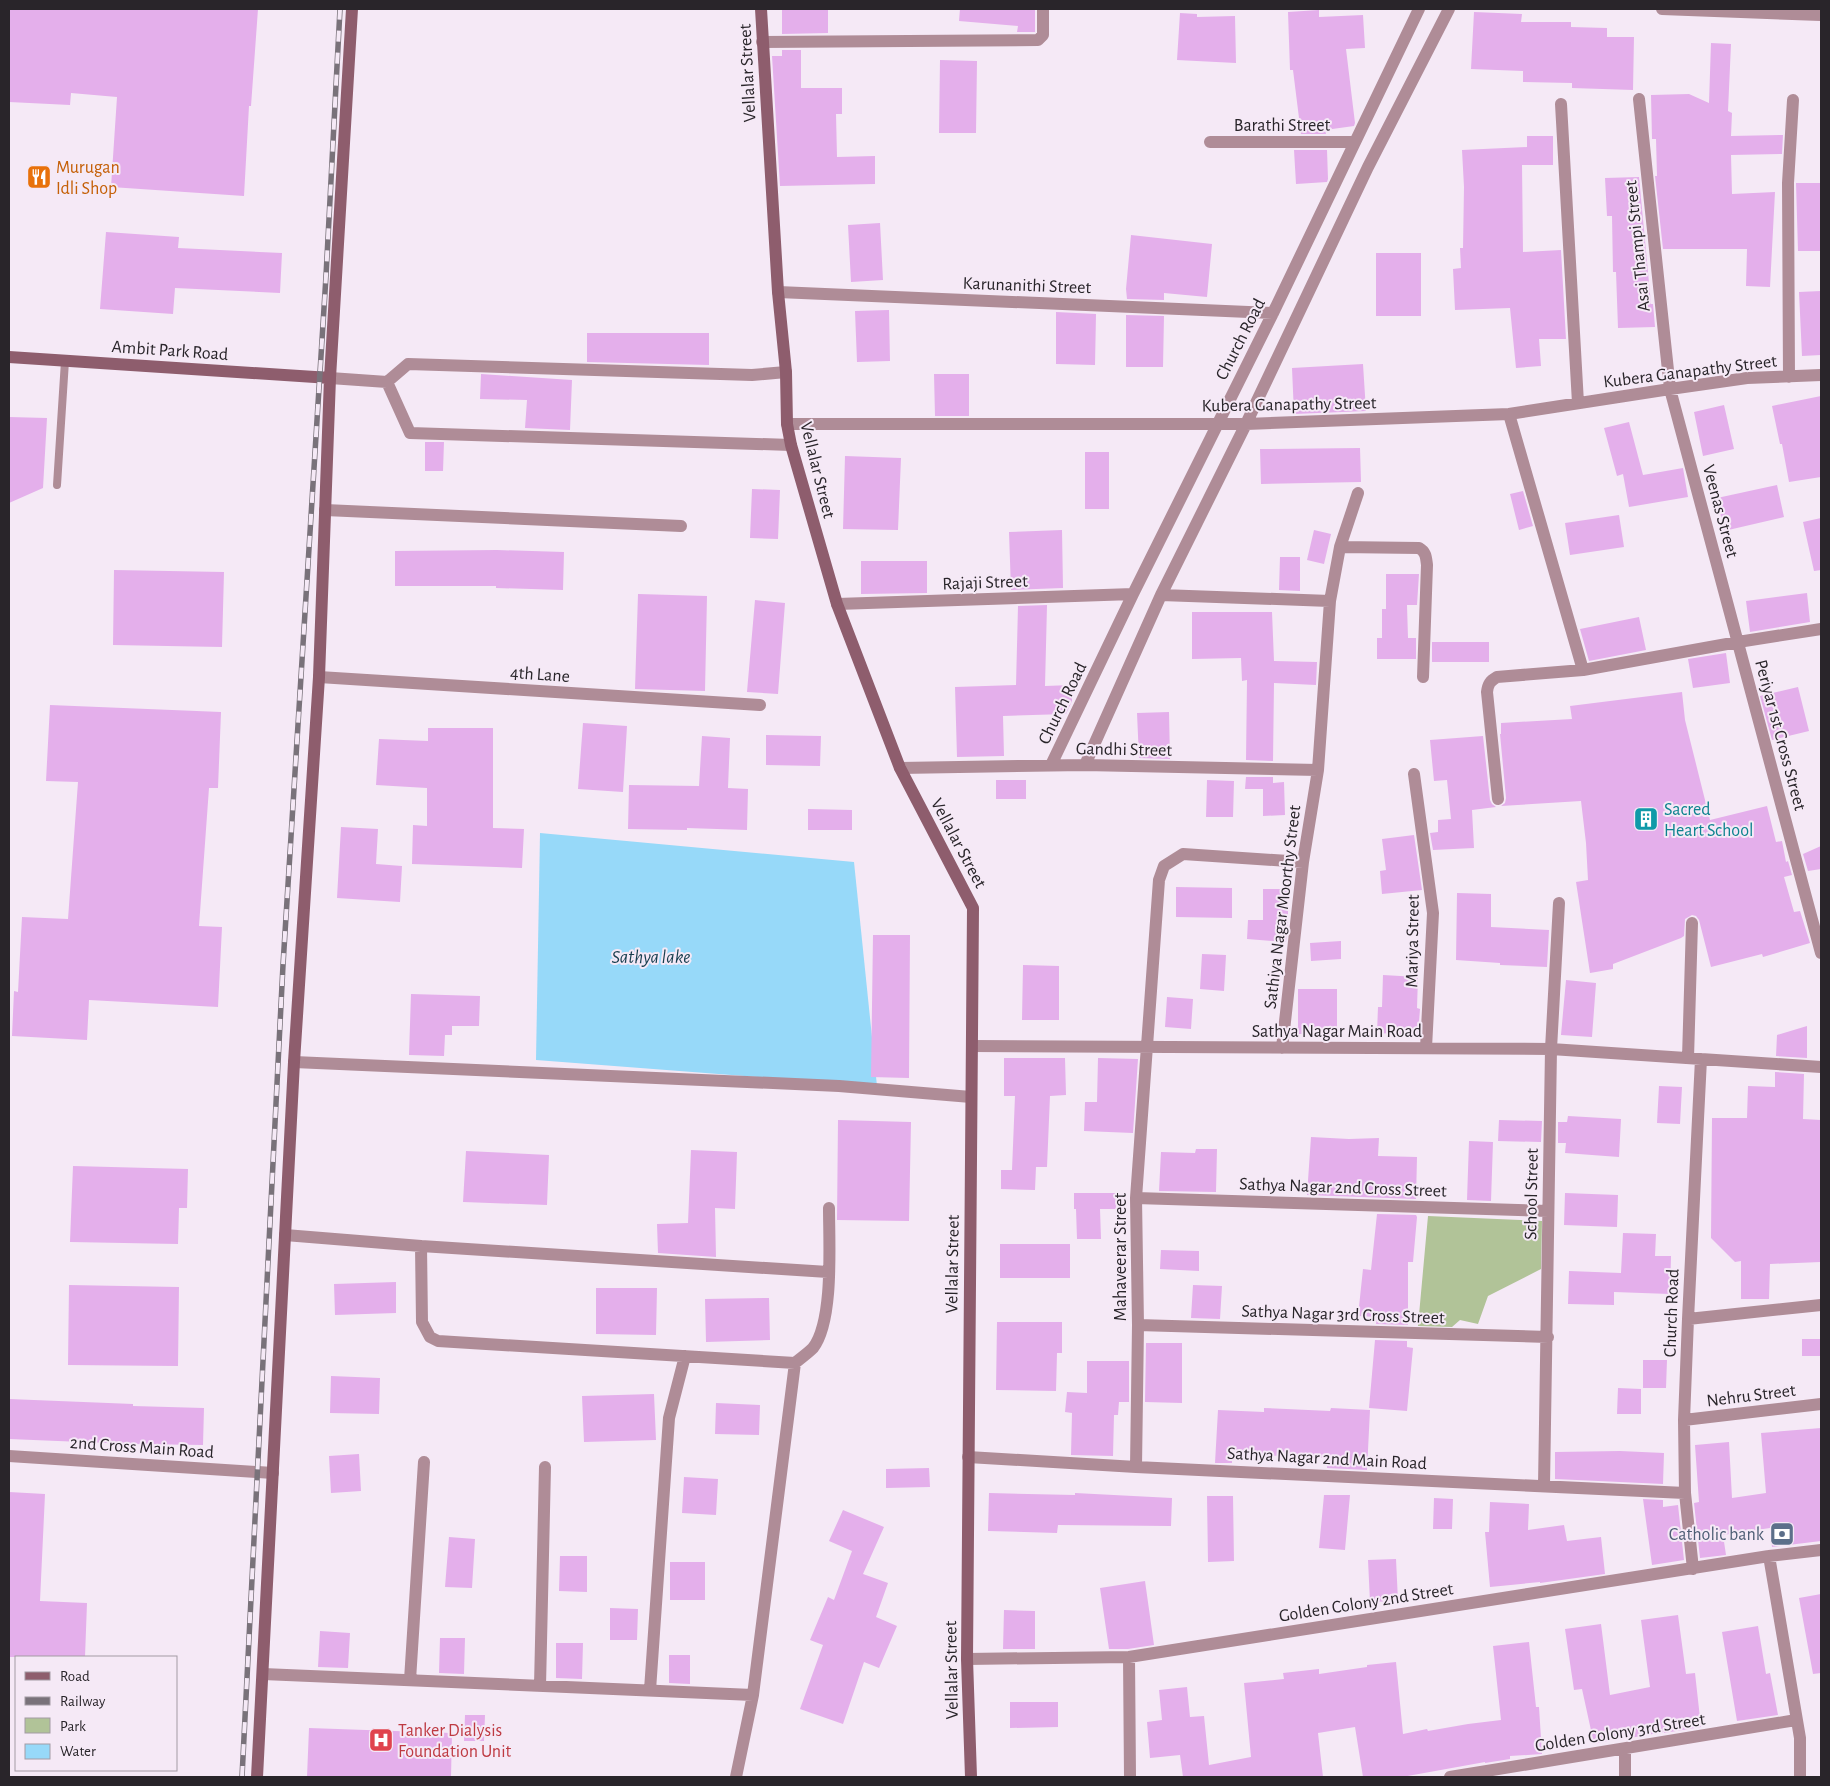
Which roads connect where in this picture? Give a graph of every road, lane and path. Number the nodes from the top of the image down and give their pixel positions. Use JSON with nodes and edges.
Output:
{"nodes":[{"id":1,"x":352,"y":9,"type":"edge"},
{"id":2,"x":761,"y":9,"type":"edge"},
{"id":3,"x":1043,"y":9,"type":"edge"},
{"id":4,"x":1419,"y":9,"type":"edge"},
{"id":5,"x":1449,"y":9,"type":"edge"},
{"id":6,"x":1662,"y":9,"type":"edge"},
{"id":7,"x":1821,"y":15,"type":"edge"},
{"id":8,"x":762,"y":42,"type":"junction"},
{"id":9,"x":1639,"y":99,"type":"dead end"},
{"id":10,"x":1793,"y":100,"type":"dead end"},
{"id":11,"x":1561,"y":104,"type":"dead end"},
{"id":12,"x":1210,"y":142,"type":"dead end"},
{"id":13,"x":1355,"y":142,"type":"junction"},
{"id":14,"x":778,"y":292,"type":"junction"},
{"id":15,"x":1274,"y":313,"type":"junction"},
{"id":16,"x":9,"y":357,"type":"edge"},
{"id":17,"x":65,"y":361,"type":"junction"},
{"id":18,"x":786,"y":372,"type":"junction"},
{"id":19,"x":1821,"y":376,"type":"edge"},
{"id":20,"x":1789,"y":377,"type":"junction"},
{"id":21,"x":330,"y":378,"type":"junction"},
{"id":22,"x":387,"y":382,"type":"junction"},
{"id":23,"x":1670,"y":389,"type":"junction"},
{"id":24,"x":1578,"y":403,"type":"junction"},
{"id":25,"x":1510,"y":414,"type":"junction"},
{"id":26,"x":1218,"y":423,"type":"junction"},
{"id":27,"x":787,"y":424,"type":"junction"},
{"id":28,"x":1246,"y":424,"type":"junction"},
{"id":29,"x":791,"y":445,"type":"junction"},
{"id":30,"x":57,"y":485,"type":"dead end"},
{"id":31,"x":1358,"y":493,"type":"dead end"},
{"id":32,"x":325,"y":510,"type":"junction"},
{"id":33,"x":681,"y":526,"type":"dead end"},
{"id":34,"x":1340,"y":547,"type":"junction"},
{"id":35,"x":1133,"y":594,"type":"junction"},
{"id":36,"x":1161,"y":595,"type":"junction"},
{"id":37,"x":1330,"y":601,"type":"junction"},
{"id":38,"x":837,"y":604,"type":"junction"},
{"id":39,"x":1821,"y":629,"type":"edge"},
{"id":40,"x":1738,"y":642,"type":"junction"},
{"id":41,"x":1584,"y":670,"type":"junction"},
{"id":42,"x":319,"y":677,"type":"junction"},
{"id":43,"x":1423,"y":677,"type":"dead end"},
{"id":44,"x":760,"y":705,"type":"dead end"},
{"id":45,"x":1051,"y":765,"type":"junction"},
{"id":46,"x":1085,"y":765,"type":"junction"},
{"id":47,"x":900,"y":768,"type":"junction"},
{"id":48,"x":1318,"y":770,"type":"junction"},
{"id":49,"x":1414,"y":774,"type":"dead end"},
{"id":50,"x":1498,"y":799,"type":"dead end"},
{"id":51,"x":1303,"y":862,"type":"junction"},
{"id":52,"x":1560,"y":902,"type":"dead end"},
{"id":53,"x":1692,"y":923,"type":"dead end"},
{"id":54,"x":1821,"y":952,"type":"edge"},
{"id":55,"x":972,"y":1046,"type":"junction"},
{"id":56,"x":1146,"y":1047,"type":"junction"},
{"id":57,"x":1282,"y":1048,"type":"junction"},
{"id":58,"x":1426,"y":1048,"type":"junction"},
{"id":59,"x":1551,"y":1049,"type":"junction"},
{"id":60,"x":1694,"y":1058,"type":"junction"},
{"id":61,"x":294,"y":1062,"type":"junction"},
{"id":62,"x":1821,"y":1067,"type":"edge"},
{"id":63,"x":971,"y":1097,"type":"junction"},
{"id":64,"x":1136,"y":1198,"type":"junction"},
{"id":65,"x":829,"y":1208,"type":"dead end"},
{"id":66,"x":1548,"y":1211,"type":"junction"},
{"id":67,"x":285,"y":1235,"type":"junction"},
{"id":68,"x":421,"y":1246,"type":"junction"},
{"id":69,"x":828,"y":1272,"type":"junction"},
{"id":70,"x":1821,"y":1305,"type":"edge"},
{"id":71,"x":1688,"y":1319,"type":"junction"},
{"id":72,"x":1138,"y":1325,"type":"junction"},
{"id":73,"x":1548,"y":1337,"type":"junction"},
{"id":74,"x":685,"y":1356,"type":"junction"},
{"id":75,"x":796,"y":1363,"type":"junction"},
{"id":76,"x":1821,"y":1404,"type":"edge"},
{"id":77,"x":1684,"y":1420,"type":"junction"},
{"id":78,"x":9,"y":1456,"type":"edge"},
{"id":79,"x":968,"y":1457,"type":"junction"},
{"id":80,"x":424,"y":1462,"type":"dead end"},
{"id":81,"x":545,"y":1467,"type":"dead end"},
{"id":82,"x":1136,"y":1467,"type":"junction"},
{"id":83,"x":273,"y":1473,"type":"junction"},
{"id":84,"x":1544,"y":1486,"type":"junction"},
{"id":85,"x":1685,"y":1494,"type":"junction"},
{"id":86,"x":1821,"y":1550,"type":"edge"},
{"id":87,"x":1768,"y":1556,"type":"junction"},
{"id":88,"x":1693,"y":1569,"type":"junction"},
{"id":89,"x":1130,"y":1657,"type":"junction"},
{"id":90,"x":967,"y":1659,"type":"junction"},
{"id":91,"x":263,"y":1674,"type":"junction"},
{"id":92,"x":410,"y":1680,"type":"junction"},
{"id":93,"x":540,"y":1686,"type":"junction"},
{"id":94,"x":650,"y":1690,"type":"junction"},
{"id":95,"x":753,"y":1695,"type":"junction"},
{"id":96,"x":1796,"y":1720,"type":"junction"},
{"id":97,"x":1624,"y":1749,"type":"junction"},
{"id":98,"x":1501,"y":1773,"type":"edge"},
{"id":99,"x":258,"y":1777,"type":"edge"},
{"id":100,"x":736,"y":1777,"type":"edge"},
{"id":101,"x":971,"y":1777,"type":"edge"},
{"id":102,"x":1130,"y":1777,"type":"edge"},
{"id":103,"x":1450,"y":1777,"type":"edge"},
{"id":104,"x":1625,"y":1777,"type":"edge"},
{"id":105,"x":1800,"y":1777,"type":"edge"}],
"edges":[{"from":1,"to":21,"type":"street"},
{"from":2,"to":8,"type":"street","name":"Vellalar Street"},
{"from":3,"to":8,"type":"street"},
{"from":4,"to":13,"type":"street","name":"Church Road"},
{"from":5,"to":28,"type":"street"},
{"from":6,"to":7,"type":"street"},
{"from":8,"to":14,"type":"street","name":"Vellalar Street"},
{"from":9,"to":23,"type":"street","name":"Asai Thampi Street"},
{"from":10,"to":20,"type":"street","name":"Kubera Ganapathy Street"},
{"from":11,"to":24,"type":"street"},
{"from":12,"to":13,"type":"street","name":"Barathi Street"},
{"from":13,"to":15,"type":"street","name":"Church Road"},
{"from":14,"to":15,"type":"street","name":"Karunanithi Street"},
{"from":14,"to":18,"type":"street","name":"Vellalar Street"},
{"from":15,"to":26,"type":"street","name":"Church Road"},
{"from":16,"to":17,"type":"street","name":"Ambit Park Road"},
{"from":17,"to":21,"type":"street","name":"Ambit Park Road"},
{"from":17,"to":30,"type":"lane"},
{"from":18,"to":22,"type":"street"},
{"from":18,"to":27,"type":"street","name":"Vellalar Street"},
{"from":19,"to":20,"type":"street","name":"Kubera Ganapathy Street"},
{"from":20,"to":23,"type":"street","name":"Kubera Ganapathy Street"},
{"from":21,"to":22,"type":"street"},
{"from":21,"to":32,"type":"street"},
{"from":22,"to":29,"type":"street"},
{"from":23,"to":24,"type":"street","name":"Kubera Ganapathy Street"},
{"from":23,"to":40,"type":"street","name":"Veenas Street"},
{"from":24,"to":25,"type":"street","name":"Kubera Ganapathy Street"},
{"from":25,"to":28,"type":"street","name":"Kubera Ganapathy Street"},
{"from":25,"to":41,"type":"street"},
{"from":26,"to":27,"type":"street","name":"Kubera Ganapathy Street"},
{"from":26,"to":28,"type":"street","name":"Kubera Ganapathy Street"},
{"from":26,"to":35,"type":"street","name":"Church Road"},
{"from":27,"to":29,"type":"street","name":"Vellalar Street"},
{"from":28,"to":36,"type":"street"},
{"from":29,"to":38,"type":"street","name":"Vellalar Street"},
{"from":31,"to":34,"type":"street","name":"Sathiya Nagar Moorthy Street"},
{"from":32,"to":33,"type":"street"},
{"from":32,"to":42,"type":"street"},
{"from":34,"to":37,"type":"street","name":"Sathiya Nagar Moorthy Street"},
{"from":34,"to":43,"type":"street"},
{"from":35,"to":38,"type":"street","name":"Rajaji Street"},
{"from":35,"to":45,"type":"street","name":"Church Road"},
{"from":36,"to":37,"type":"street"},
{"from":36,"to":46,"type":"street"},
{"from":37,"to":48,"type":"street","name":"Sathiya Nagar Moorthy Street"},
{"from":38,"to":47,"type":"street","name":"Vellalar Street"},
{"from":39,"to":40,"type":"street"},
{"from":40,"to":41,"type":"street"},
{"from":40,"to":54,"type":"street","name":"Periyar 1st Cross Street"},
{"from":41,"to":50,"type":"street"},
{"from":42,"to":44,"type":"street","name":"4th Lane"},
{"from":42,"to":61,"type":"street"},
{"from":45,"to":46,"type":"street","name":"Gandhi Street"},
{"from":45,"to":47,"type":"street","name":"Gandhi Street"},
{"from":46,"to":48,"type":"street","name":"Gandhi Street"},
{"from":47,"to":55,"type":"street","name":"Vellalar Street"},
{"from":48,"to":51,"type":"street","name":"Sathiya Nagar Moorthy Street"},
{"from":49,"to":58,"type":"street","name":"Mariya Street"},
{"from":51,"to":56,"type":"street","name":"Mahaveerar Street"},
{"from":51,"to":57,"type":"street","name":"Sathiya Nagar Moorthy Street"},
{"from":52,"to":59,"type":"street","name":"School Street"},
{"from":53,"to":60,"type":"street","name":"Church Road"},
{"from":55,"to":56,"type":"street","name":"Sathya Nagar Main Road"},
{"from":55,"to":63,"type":"street","name":"Vellalar Street"},
{"from":56,"to":57,"type":"street","name":"Sathya Nagar Main Road"},
{"from":56,"to":64,"type":"street","name":"Mahaveerar Street"},
{"from":57,"to":58,"type":"street","name":"Sathya Nagar Main Road"},
{"from":58,"to":59,"type":"street","name":"Sathya Nagar Main Road"},
{"from":59,"to":60,"type":"street","name":"Sathya Nagar Main Road"},
{"from":59,"to":66,"type":"street","name":"School Street"},
{"from":60,"to":62,"type":"street","name":"Sathya Nagar Main Road"},
{"from":60,"to":71,"type":"street","name":"Church Road"},
{"from":61,"to":63,"type":"street"},
{"from":61,"to":67,"type":"street"},
{"from":63,"to":79,"type":"street","name":"Vellalar Street"},
{"from":64,"to":66,"type":"street","name":"Sathya Nagar 2nd Cross Street"},
{"from":64,"to":72,"type":"street","name":"Mahaveerar Street"},
{"from":65,"to":69,"type":"street"},
{"from":66,"to":73,"type":"street","name":"School Street"},
{"from":67,"to":68,"type":"street"},
{"from":67,"to":83,"type":"street"},
{"from":68,"to":69,"type":"street"},
{"from":68,"to":74,"type":"street"},
{"from":69,"to":75,"type":"street"},
{"from":70,"to":71,"type":"street"},
{"from":71,"to":77,"type":"street","name":"Church Road"},
{"from":72,"to":73,"type":"street","name":"Sathya Nagar 3rd Cross Street"},
{"from":72,"to":82,"type":"street","name":"Mahaveerar Street"},
{"from":73,"to":84,"type":"street","name":"School Street"},
{"from":74,"to":75,"type":"street"},
{"from":74,"to":94,"type":"street"},
{"from":75,"to":95,"type":"street"},
{"from":76,"to":77,"type":"street","name":"Nehru Street"},
{"from":77,"to":85,"type":"street","name":"Church Road"},
{"from":78,"to":83,"type":"street","name":"2nd Cross Main Road"},
{"from":79,"to":82,"type":"street","name":"Sathya Nagar 2nd Main Road"},
{"from":79,"to":90,"type":"street","name":"Vellalar Street"},
{"from":80,"to":92,"type":"street"},
{"from":81,"to":93,"type":"street"},
{"from":82,"to":84,"type":"street","name":"Sathya Nagar 2nd Main Road"},
{"from":83,"to":91,"type":"street"},
{"from":84,"to":85,"type":"street","name":"Sathya Nagar 2nd Main Road"},
{"from":85,"to":88,"type":"street","name":"Church Road"},
{"from":86,"to":87,"type":"street","name":"Golden Colony 2nd Street"},
{"from":87,"to":88,"type":"street","name":"Golden Colony 2nd Street"},
{"from":87,"to":96,"type":"street"},
{"from":88,"to":89,"type":"street","name":"Golden Colony 2nd Street"},
{"from":89,"to":90,"type":"street","name":"Golden Colony 2nd Street"},
{"from":89,"to":102,"type":"street"},
{"from":90,"to":101,"type":"street","name":"Vellalar Street"},
{"from":91,"to":92,"type":"street"},
{"from":91,"to":99,"type":"street"},
{"from":92,"to":93,"type":"street"},
{"from":93,"to":94,"type":"street"},
{"from":94,"to":95,"type":"street"},
{"from":95,"to":100,"type":"street"},
{"from":96,"to":97,"type":"street","name":"Golden Colony 3rd Street"},
{"from":96,"to":105,"type":"street"},
{"from":97,"to":98,"type":"street","name":"Golden Colony 3rd Street"},
{"from":97,"to":104,"type":"street"},
{"from":98,"to":103,"type":"street","name":"Golden Colony 3rd Street"}]}
